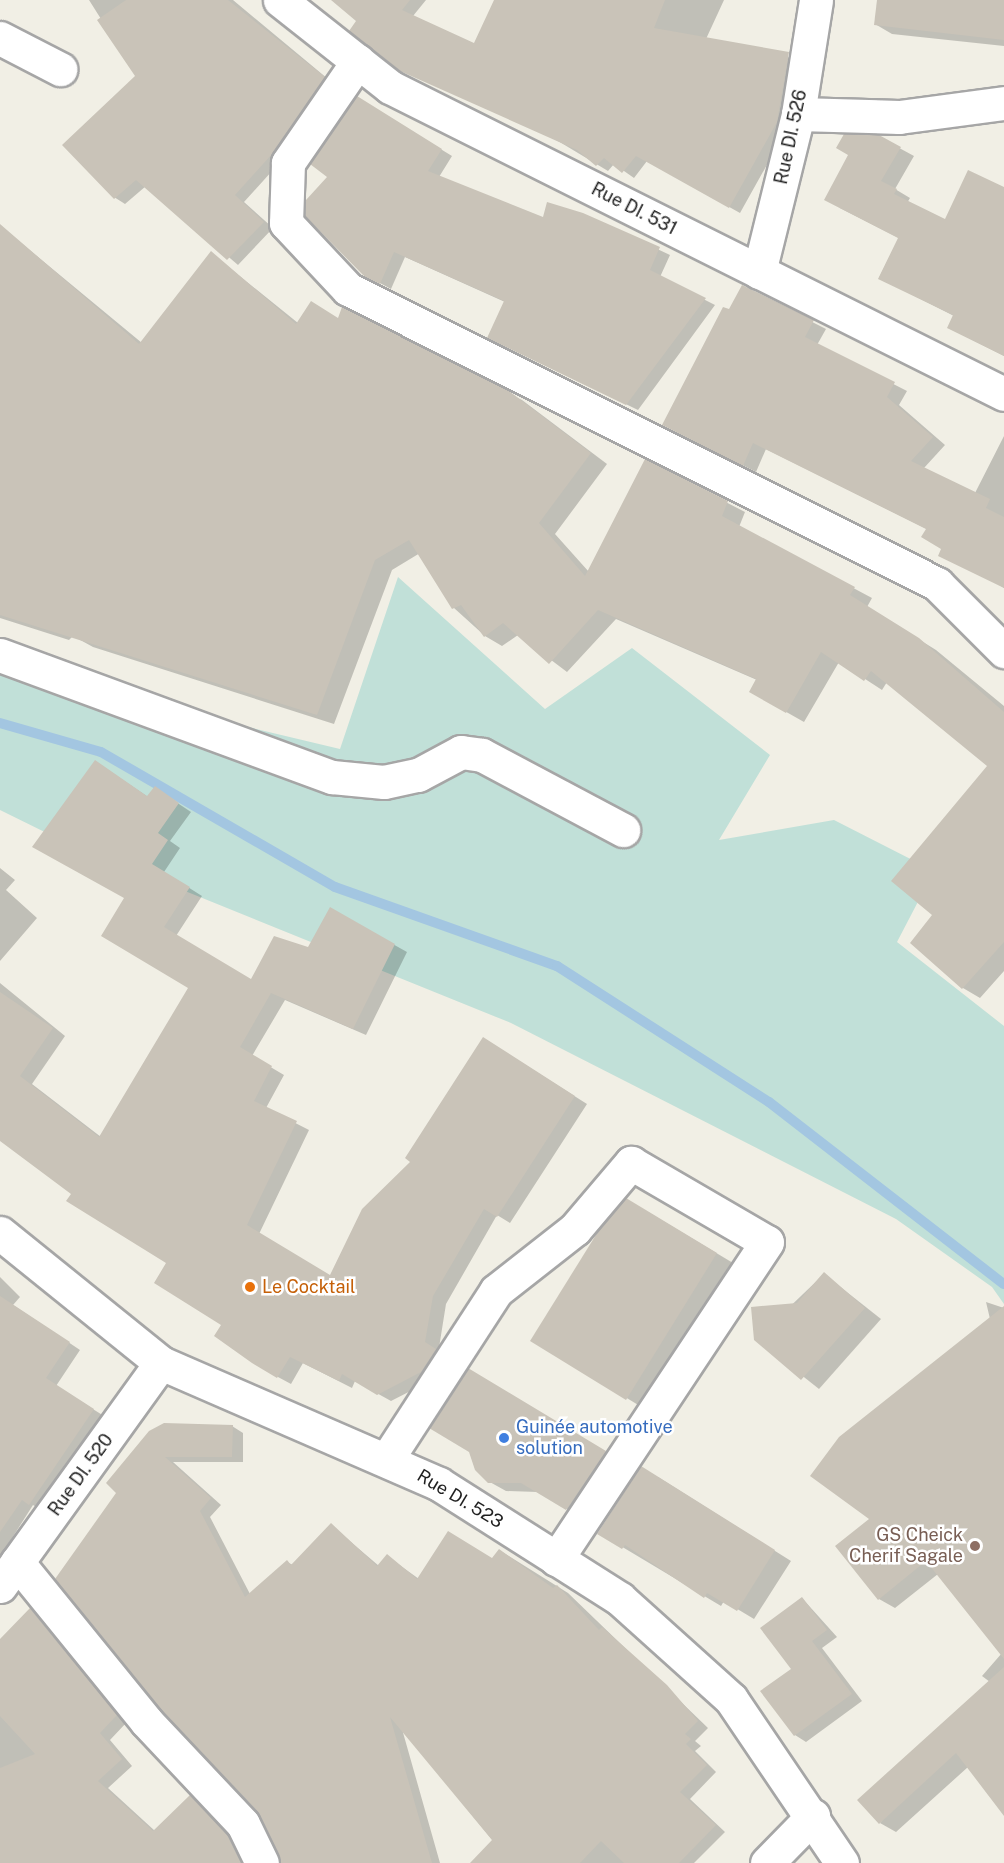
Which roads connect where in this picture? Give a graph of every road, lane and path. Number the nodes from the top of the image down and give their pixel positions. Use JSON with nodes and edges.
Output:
{"nodes":[{"id":1,"x":280,"y":0,"type":"edge"},
{"id":2,"x":816,"y":0,"type":"edge"},
{"id":3,"x":0,"y":38,"type":"edge"},
{"id":4,"x":358,"y":61,"type":"junction"},
{"id":5,"x":60,"y":69,"type":"dead end"},
{"id":6,"x":1004,"y":103,"type":"edge"},
{"id":7,"x":798,"y":114,"type":"junction"},
{"id":8,"x":759,"y":272,"type":"junction"},
{"id":9,"x":1004,"y":393,"type":"edge"},
{"id":10,"x":1004,"y":651,"type":"edge"},
{"id":11,"x":0,"y":655,"type":"edge"},
{"id":12,"x":623,"y":830,"type":"dead end"},
{"id":13,"x":0,"y":1233,"type":"edge"},
{"id":14,"x":161,"y":1363,"type":"junction"},
{"id":15,"x":387,"y":1459,"type":"junction"},
{"id":16,"x":556,"y":1559,"type":"junction"},
{"id":17,"x":9,"y":1574,"type":"edge"},
{"id":18,"x":813,"y":1816,"type":"junction"},
{"id":19,"x":262,"y":1863,"type":"edge"},
{"id":20,"x":767,"y":1863,"type":"edge"},
{"id":21,"x":842,"y":1863,"type":"edge"}],
"edges":[{"from":1,"to":4,"type":"street","name":"Rue DI. 531"},
{"from":2,"to":7,"type":"street","name":"Rue DI. 526"},
{"from":3,"to":5,"type":"street"},
{"from":4,"to":8,"type":"street","name":"Rue DI. 531"},
{"from":4,"to":10,"type":"street"},
{"from":6,"to":7,"type":"street"},
{"from":7,"to":8,"type":"street","name":"Rue DI. 526"},
{"from":8,"to":9,"type":"street","name":"Rue DI. 531"},
{"from":11,"to":12,"type":"street"},
{"from":13,"to":14,"type":"street","name":"Rue DI. 523"},
{"from":14,"to":15,"type":"street","name":"Rue DI. 523"},
{"from":14,"to":17,"type":"street","name":"Rue DI. 520"},
{"from":15,"to":16,"type":"street","name":"Rue DI. 523"},
{"from":15,"to":16,"type":"street"},
{"from":16,"to":18,"type":"street","name":"Rue DI. 523"},
{"from":17,"to":19,"type":"street"},
{"from":18,"to":20,"type":"street"},
{"from":18,"to":21,"type":"street","name":"Rue DI. 523"}]}
